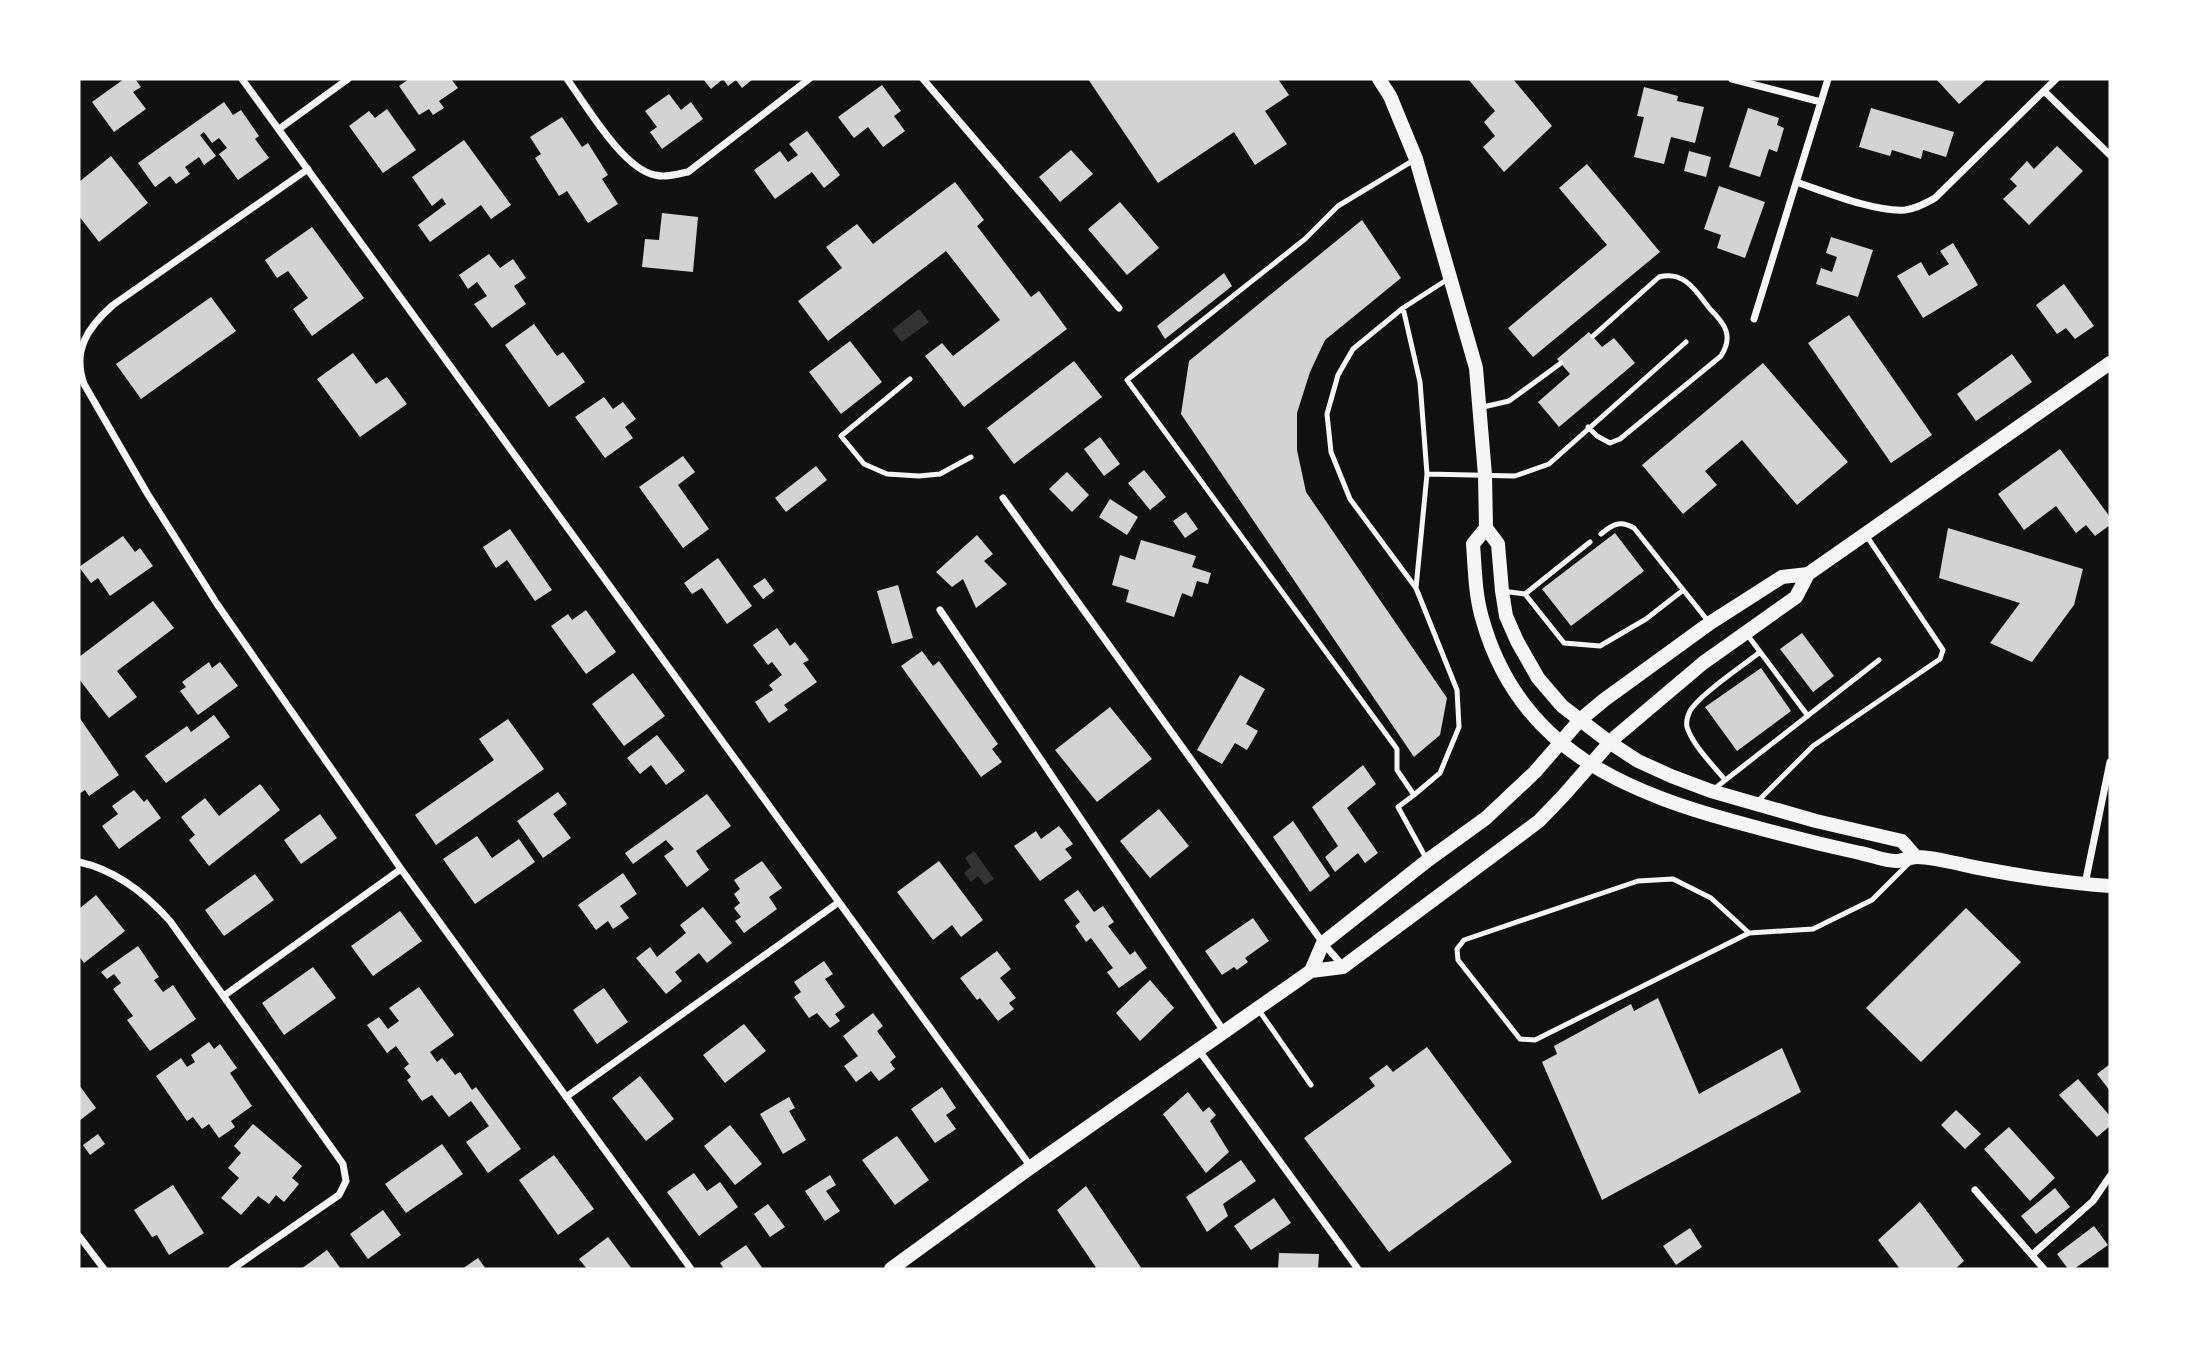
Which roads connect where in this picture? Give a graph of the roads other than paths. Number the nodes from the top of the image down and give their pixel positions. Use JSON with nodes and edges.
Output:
{"nodes":[{"id":1,"x":243,"y":79,"type":"edge"},
{"id":2,"x":348,"y":79,"type":"edge"},
{"id":3,"x":567,"y":79,"type":"edge"},
{"id":4,"x":809,"y":79,"type":"edge"},
{"id":5,"x":923,"y":79,"type":"edge"},
{"id":6,"x":1379,"y":79,"type":"edge"},
{"id":7,"x":1732,"y":79,"type":"edge"},
{"id":8,"x":1828,"y":79,"type":"edge"},
{"id":9,"x":2056,"y":79,"type":"edge"},
{"id":10,"x":2044,"y":90,"type":"junction"},
{"id":11,"x":1821,"y":102,"type":"junction"},
{"id":12,"x":279,"y":129,"type":"junction"},
{"id":13,"x":2110,"y":155,"type":"edge"},
{"id":14,"x":1416,"y":159,"type":"junction"},
{"id":15,"x":308,"y":169,"type":"junction"},
{"id":16,"x":1796,"y":183,"type":"junction"},
{"id":17,"x":1451,"y":278,"type":"junction"},
{"id":18,"x":1119,"y":308,"type":"dead end"},
{"id":19,"x":1403,"y":308,"type":"junction"},
{"id":20,"x":1754,"y":319,"type":"dead end"},
{"id":21,"x":1593,"y":337,"type":"dead end"},
{"id":22,"x":1686,"y":342,"type":"dead end"},
{"id":23,"x":1561,"y":363,"type":"dead end"},
{"id":24,"x":2110,"y":363,"type":"edge"},
{"id":25,"x":911,"y":379,"type":"dead end"},
{"id":26,"x":1479,"y":408,"type":"junction"},
{"id":27,"x":1588,"y":427,"type":"junction"},
{"id":28,"x":971,"y":457,"type":"dead end"},
{"id":29,"x":1427,"y":474,"type":"junction"},
{"id":30,"x":1485,"y":475,"type":"junction"},
{"id":31,"x":1003,"y":498,"type":"dead end"},
{"id":32,"x":1486,"y":528,"type":"junction"},
{"id":33,"x":1601,"y":534,"type":"dead end"},
{"id":34,"x":1866,"y":535,"type":"junction"},
{"id":35,"x":1590,"y":542,"type":"dead end"},
{"id":36,"x":1808,"y":574,"type":"junction"},
{"id":37,"x":1416,"y":588,"type":"junction"},
{"id":38,"x":1502,"y":591,"type":"junction"},
{"id":39,"x":1682,"y":591,"type":"junction"},
{"id":40,"x":1525,"y":594,"type":"junction"},
{"id":41,"x":940,"y":610,"type":"dead end"},
{"id":42,"x":1710,"y":623,"type":"junction"},
{"id":43,"x":1746,"y":632,"type":"junction"},
{"id":44,"x":1760,"y":652,"type":"junction"},
{"id":45,"x":1879,"y":660,"type":"dead end"},
{"id":46,"x":1808,"y":716,"type":"junction"},
{"id":47,"x":1580,"y":720,"type":"junction"},
{"id":48,"x":1609,"y":742,"type":"junction"},
{"id":49,"x":1560,"y":743,"type":"junction"},
{"id":50,"x":2110,"y":762,"type":"edge"},
{"id":51,"x":1590,"y":765,"type":"junction"},
{"id":52,"x":1726,"y":780,"type":"junction"},
{"id":53,"x":1711,"y":791,"type":"junction"},
{"id":54,"x":1414,"y":795,"type":"junction"},
{"id":55,"x":1756,"y":803,"type":"junction"},
{"id":56,"x":1916,"y":857,"type":"junction"},
{"id":57,"x":1428,"y":860,"type":"junction"},
{"id":58,"x":79,"y":862,"type":"edge"},
{"id":59,"x":401,"y":869,"type":"junction"},
{"id":60,"x":2085,"y":884,"type":"junction"},
{"id":61,"x":2110,"y":887,"type":"edge"},
{"id":62,"x":839,"y":902,"type":"junction"},
{"id":63,"x":1749,"y":933,"type":"junction"},
{"id":64,"x":1323,"y":943,"type":"junction"},
{"id":65,"x":1343,"y":967,"type":"junction"},
{"id":66,"x":1311,"y":971,"type":"junction"},
{"id":67,"x":225,"y":995,"type":"junction"},
{"id":68,"x":1258,"y":1009,"type":"junction"},
{"id":69,"x":1225,"y":1033,"type":"junction"},
{"id":70,"x":1198,"y":1049,"type":"junction"},
{"id":71,"x":1311,"y":1085,"type":"dead end"},
{"id":72,"x":566,"y":1097,"type":"junction"},
{"id":73,"x":1031,"y":1167,"type":"junction"},
{"id":74,"x":2110,"y":1177,"type":"edge"},
{"id":75,"x":1975,"y":1190,"type":"dead end"},
{"id":76,"x":79,"y":1236,"type":"edge"},
{"id":77,"x":2032,"y":1255,"type":"junction"},
{"id":78,"x":898,"y":1267,"type":"edge"},
{"id":79,"x":104,"y":1269,"type":"edge"},
{"id":80,"x":232,"y":1269,"type":"edge"},
{"id":81,"x":691,"y":1269,"type":"edge"},
{"id":82,"x":1358,"y":1269,"type":"edge"},
{"id":83,"x":2044,"y":1269,"type":"edge"}],
"edges":[{"from":1,"to":12,"type":"street"},
{"from":2,"to":12,"type":"street"},
{"from":3,"to":4,"type":"street"},
{"from":5,"to":18,"type":"street"},
{"from":6,"to":14,"type":"main road"},
{"from":7,"to":11,"type":"street"},
{"from":8,"to":11,"type":"street"},
{"from":9,"to":10,"type":"street"},
{"from":10,"to":13,"type":"street"},
{"from":10,"to":16,"type":"street"},
{"from":11,"to":16,"type":"street"},
{"from":12,"to":15,"type":"street"},
{"from":14,"to":17,"type":"main road"},
{"from":14,"to":54,"type":"lane"},
{"from":15,"to":59,"type":"street"},
{"from":15,"to":62,"type":"street"},
{"from":16,"to":20,"type":"street"},
{"from":17,"to":19,"type":"lane"},
{"from":17,"to":26,"type":"main road"},
{"from":19,"to":29,"type":"lane"},
{"from":19,"to":37,"type":"lane"},
{"from":21,"to":27,"type":"lane"},
{"from":22,"to":27,"type":"lane"},
{"from":23,"to":26,"type":"lane"},
{"from":24,"to":34,"type":"main road"},
{"from":25,"to":28,"type":"lane"},
{"from":26,"to":30,"type":"main road"},
{"from":27,"to":30,"type":"lane"},
{"from":29,"to":30,"type":"lane"},
{"from":29,"to":37,"type":"lane"},
{"from":30,"to":32,"type":"main road"},
{"from":31,"to":64,"type":"street"},
{"from":32,"to":38,"type":"main road"},
{"from":32,"to":49,"type":"main road"},
{"from":33,"to":39,"type":"lane"},
{"from":34,"to":36,"type":"main road"},
{"from":34,"to":55,"type":"lane"},
{"from":35,"to":40,"type":"lane"},
{"from":36,"to":42,"type":"main road"},
{"from":36,"to":43,"type":"main road"},
{"from":37,"to":54,"type":"lane"},
{"from":38,"to":40,"type":"lane"},
{"from":38,"to":47,"type":"main road"},
{"from":39,"to":40,"type":"lane"},
{"from":39,"to":42,"type":"lane"},
{"from":41,"to":69,"type":"street"},
{"from":42,"to":47,"type":"main road"},
{"from":43,"to":44,"type":"lane"},
{"from":43,"to":48,"type":"main road"},
{"from":44,"to":46,"type":"lane"},
{"from":44,"to":52,"type":"lane"},
{"from":45,"to":46,"type":"lane"},
{"from":46,"to":52,"type":"lane"},
{"from":47,"to":48,"type":"main road"},
{"from":47,"to":49,"type":"main road"},
{"from":48,"to":51,"type":"main road"},
{"from":48,"to":53,"type":"main road"},
{"from":49,"to":51,"type":"main road"},
{"from":49,"to":57,"type":"main road"},
{"from":50,"to":60,"type":"street"},
{"from":51,"to":56,"type":"main road"},
{"from":51,"to":65,"type":"main road"},
{"from":52,"to":53,"type":"lane"},
{"from":53,"to":55,"type":"main road"},
{"from":54,"to":57,"type":"lane"},
{"from":55,"to":56,"type":"main road"},
{"from":56,"to":60,"type":"main road"},
{"from":56,"to":63,"type":"lane"},
{"from":57,"to":64,"type":"main road"},
{"from":58,"to":67,"type":"street"},
{"from":59,"to":67,"type":"street"},
{"from":59,"to":72,"type":"street"},
{"from":60,"to":61,"type":"main road"},
{"from":62,"to":72,"type":"street"},
{"from":62,"to":73,"type":"street"},
{"from":63,"to":63,"type":"lane"},
{"from":64,"to":65,"type":"street"},
{"from":64,"to":66,"type":"main road"},
{"from":65,"to":66,"type":"main road"},
{"from":66,"to":68,"type":"main road"},
{"from":67,"to":80,"type":"street"},
{"from":68,"to":69,"type":"main road"},
{"from":68,"to":71,"type":"lane"},
{"from":69,"to":70,"type":"main road"},
{"from":70,"to":73,"type":"main road"},
{"from":70,"to":82,"type":"street"},
{"from":72,"to":81,"type":"street"},
{"from":73,"to":78,"type":"main road"},
{"from":74,"to":77,"type":"street"},
{"from":75,"to":77,"type":"street"},
{"from":76,"to":79,"type":"street"},
{"from":77,"to":83,"type":"street"}]}
